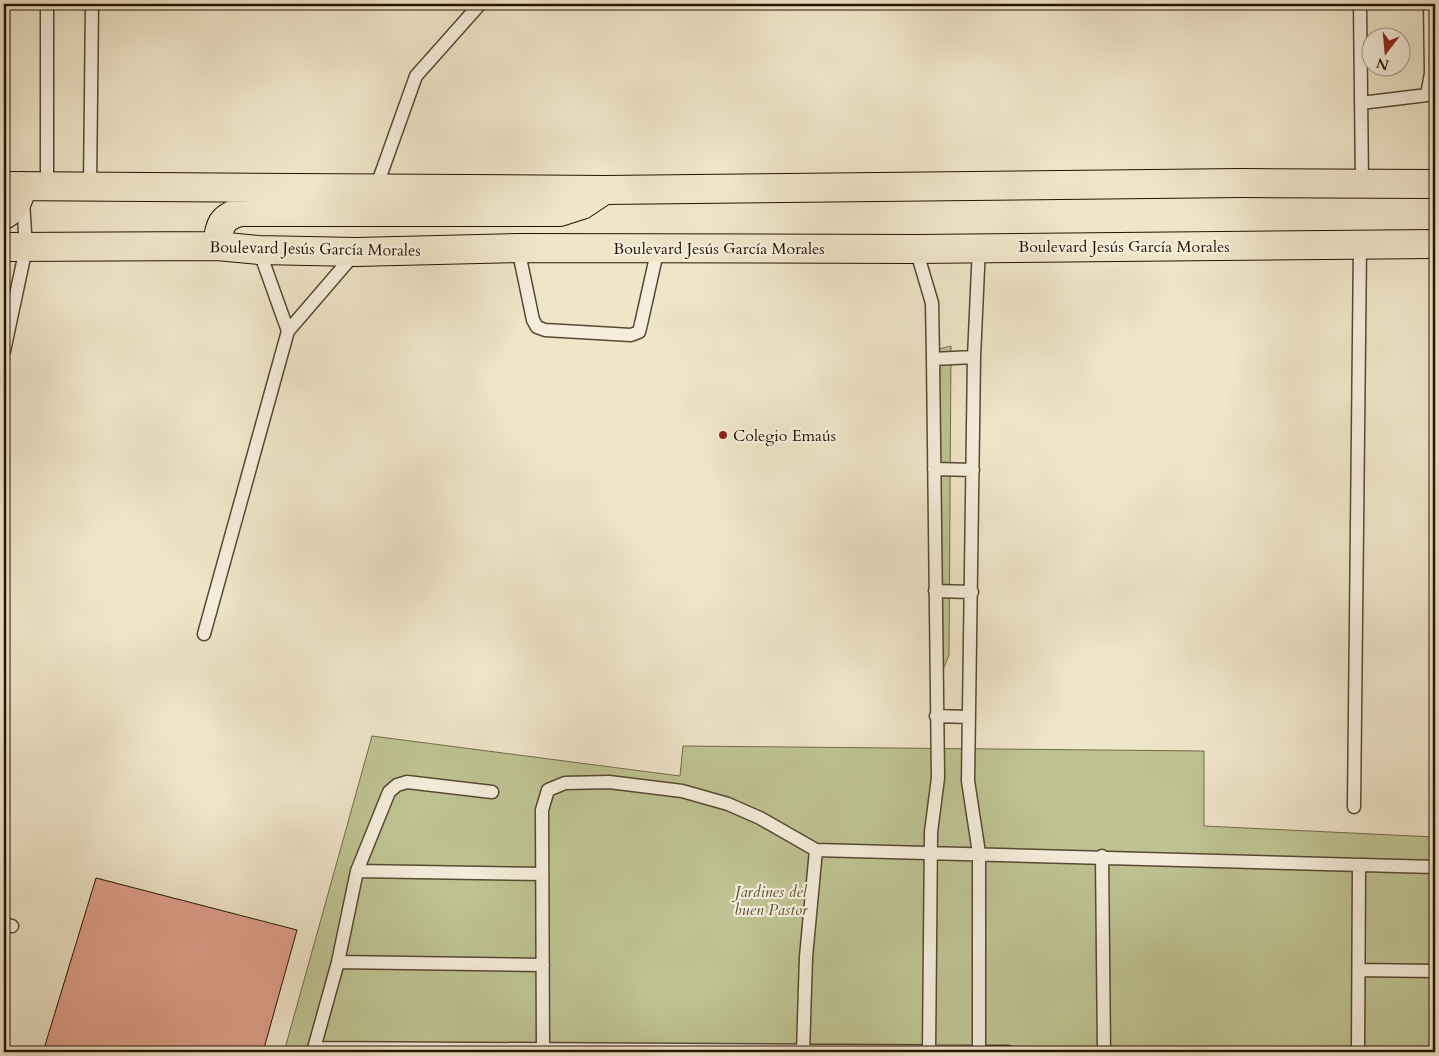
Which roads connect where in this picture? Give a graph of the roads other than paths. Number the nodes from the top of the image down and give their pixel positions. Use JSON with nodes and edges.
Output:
{"nodes":[{"id":1,"x":47,"y":4,"type":"edge"},
{"id":2,"x":92,"y":4,"type":"edge"},
{"id":3,"x":480,"y":4,"type":"edge"},
{"id":4,"x":1360,"y":4,"type":"edge"},
{"id":5,"x":1430,"y":4,"type":"edge"},
{"id":6,"x":1361,"y":103,"type":"junction"},
{"id":7,"x":1362,"y":183,"type":"junction"},
{"id":8,"x":1435,"y":184,"type":"edge"},
{"id":9,"x":24,"y":186,"type":"edge"},
{"id":10,"x":90,"y":186,"type":"junction"},
{"id":11,"x":376,"y":188,"type":"junction"},
{"id":12,"x":604,"y":190,"type":"junction"},
{"id":13,"x":4,"y":215,"type":"edge"},
{"id":14,"x":1435,"y":244,"type":"edge"},
{"id":15,"x":1360,"y":245,"type":"junction"},
{"id":16,"x":217,"y":246,"type":"junction"},
{"id":17,"x":15,"y":247,"type":"edge"},
{"id":18,"x":518,"y":248,"type":"junction"},
{"id":19,"x":658,"y":248,"type":"junction"},
{"id":20,"x":979,"y":248,"type":"junction"},
{"id":21,"x":916,"y":249,"type":"junction"},
{"id":22,"x":259,"y":250,"type":"junction"},
{"id":23,"x":356,"y":252,"type":"junction"},
{"id":24,"x":288,"y":332,"type":"junction"},
{"id":25,"x":4,"y":351,"type":"edge"},
{"id":26,"x":974,"y":357,"type":"junction"},
{"id":27,"x":933,"y":359,"type":"junction"},
{"id":28,"x":934,"y":469,"type":"junction"},
{"id":29,"x":973,"y":470,"type":"junction"},
{"id":30,"x":935,"y":591,"type":"junction"},
{"id":31,"x":972,"y":592,"type":"junction"},
{"id":32,"x":204,"y":634,"type":"dead end"},
{"id":33,"x":936,"y":716,"type":"junction"},
{"id":34,"x":969,"y":717,"type":"junction"},
{"id":35,"x":492,"y":792,"type":"dead end"},
{"id":36,"x":1354,"y":807,"type":"dead end"},
{"id":37,"x":816,"y":850,"type":"junction"},
{"id":38,"x":932,"y":853,"type":"junction"},
{"id":39,"x":979,"y":853,"type":"junction"},
{"id":40,"x":1102,"y":856,"type":"junction"},
{"id":41,"x":1359,"y":865,"type":"junction"},
{"id":42,"x":1435,"y":867,"type":"edge"},
{"id":43,"x":357,"y":871,"type":"junction"},
{"id":44,"x":542,"y":874,"type":"junction"},
{"id":45,"x":338,"y":962,"type":"junction"},
{"id":46,"x":542,"y":965,"type":"junction"},
{"id":47,"x":1359,"y":970,"type":"junction"},
{"id":48,"x":1435,"y":971,"type":"edge"},
{"id":49,"x":314,"y":1050,"type":"edge"},
{"id":50,"x":543,"y":1050,"type":"edge"},
{"id":51,"x":803,"y":1051,"type":"edge"},
{"id":52,"x":929,"y":1052,"type":"edge"},
{"id":53,"x":979,"y":1052,"type":"edge"},
{"id":54,"x":1008,"y":1052,"type":"edge"},
{"id":55,"x":1104,"y":1052,"type":"edge"},
{"id":56,"x":1358,"y":1052,"type":"edge"}],
"edges":[{"from":1,"to":9,"type":"lane"},
{"from":2,"to":10,"type":"lane"},
{"from":3,"to":11,"type":"lane"},
{"from":4,"to":6,"type":"lane"},
{"from":5,"to":6,"type":"lane"},
{"from":6,"to":7,"type":"lane"},
{"from":7,"to":8,"type":"main road"},
{"from":7,"to":12,"type":"main road"},
{"from":9,"to":10,"type":"main road"},
{"from":9,"to":13,"type":"main road"},
{"from":9,"to":17,"type":"lane"},
{"from":10,"to":11,"type":"main road"},
{"from":11,"to":12,"type":"main road"},
{"from":12,"to":16,"type":"main road"},
{"from":14,"to":15,"type":"main road","name":"Boulevard Jesús García Morales"},
{"from":15,"to":20,"type":"main road","name":"Boulevard Jesús García Morales"},
{"from":15,"to":36,"type":"lane"},
{"from":16,"to":17,"type":"main road","name":"Boulevard Jesús García Morales"},
{"from":16,"to":22,"type":"main road","name":"Boulevard Jesús García Morales"},
{"from":17,"to":25,"type":"lane"},
{"from":18,"to":19,"type":"main road","name":"Boulevard Jesús García Morales"},
{"from":18,"to":19,"type":"lane"},
{"from":18,"to":23,"type":"main road","name":"Boulevard Jesús García Morales"},
{"from":19,"to":21,"type":"main road","name":"Boulevard Jesús García Morales"},
{"from":20,"to":21,"type":"main road","name":"Boulevard Jesús García Morales"},
{"from":20,"to":26,"type":"lane"},
{"from":21,"to":27,"type":"lane"},
{"from":22,"to":23,"type":"main road","name":"Boulevard Jesús García Morales"},
{"from":22,"to":24,"type":"lane"},
{"from":23,"to":24,"type":"lane"},
{"from":24,"to":32,"type":"lane"},
{"from":26,"to":27,"type":"lane"},
{"from":26,"to":29,"type":"lane"},
{"from":27,"to":28,"type":"lane"},
{"from":28,"to":29,"type":"lane"},
{"from":28,"to":30,"type":"lane"},
{"from":29,"to":31,"type":"lane"},
{"from":30,"to":31,"type":"lane"},
{"from":30,"to":33,"type":"lane"},
{"from":31,"to":34,"type":"lane"},
{"from":33,"to":34,"type":"lane"},
{"from":33,"to":38,"type":"lane"},
{"from":34,"to":39,"type":"lane"},
{"from":35,"to":43,"type":"lane"},
{"from":37,"to":38,"type":"lane"},
{"from":37,"to":44,"type":"lane"},
{"from":37,"to":51,"type":"lane"},
{"from":38,"to":39,"type":"lane"},
{"from":38,"to":52,"type":"lane"},
{"from":39,"to":40,"type":"lane"},
{"from":39,"to":53,"type":"lane"},
{"from":40,"to":41,"type":"lane"},
{"from":40,"to":55,"type":"lane"},
{"from":41,"to":42,"type":"lane"},
{"from":41,"to":47,"type":"lane"},
{"from":43,"to":44,"type":"lane"},
{"from":43,"to":45,"type":"lane"},
{"from":44,"to":46,"type":"lane"},
{"from":45,"to":46,"type":"lane"},
{"from":45,"to":49,"type":"lane"},
{"from":46,"to":50,"type":"lane"},
{"from":47,"to":48,"type":"lane"},
{"from":47,"to":56,"type":"lane"},
{"from":49,"to":50,"type":"lane"},
{"from":50,"to":51,"type":"lane"},
{"from":51,"to":52,"type":"lane"},
{"from":52,"to":53,"type":"lane"},
{"from":53,"to":54,"type":"lane"}]}
